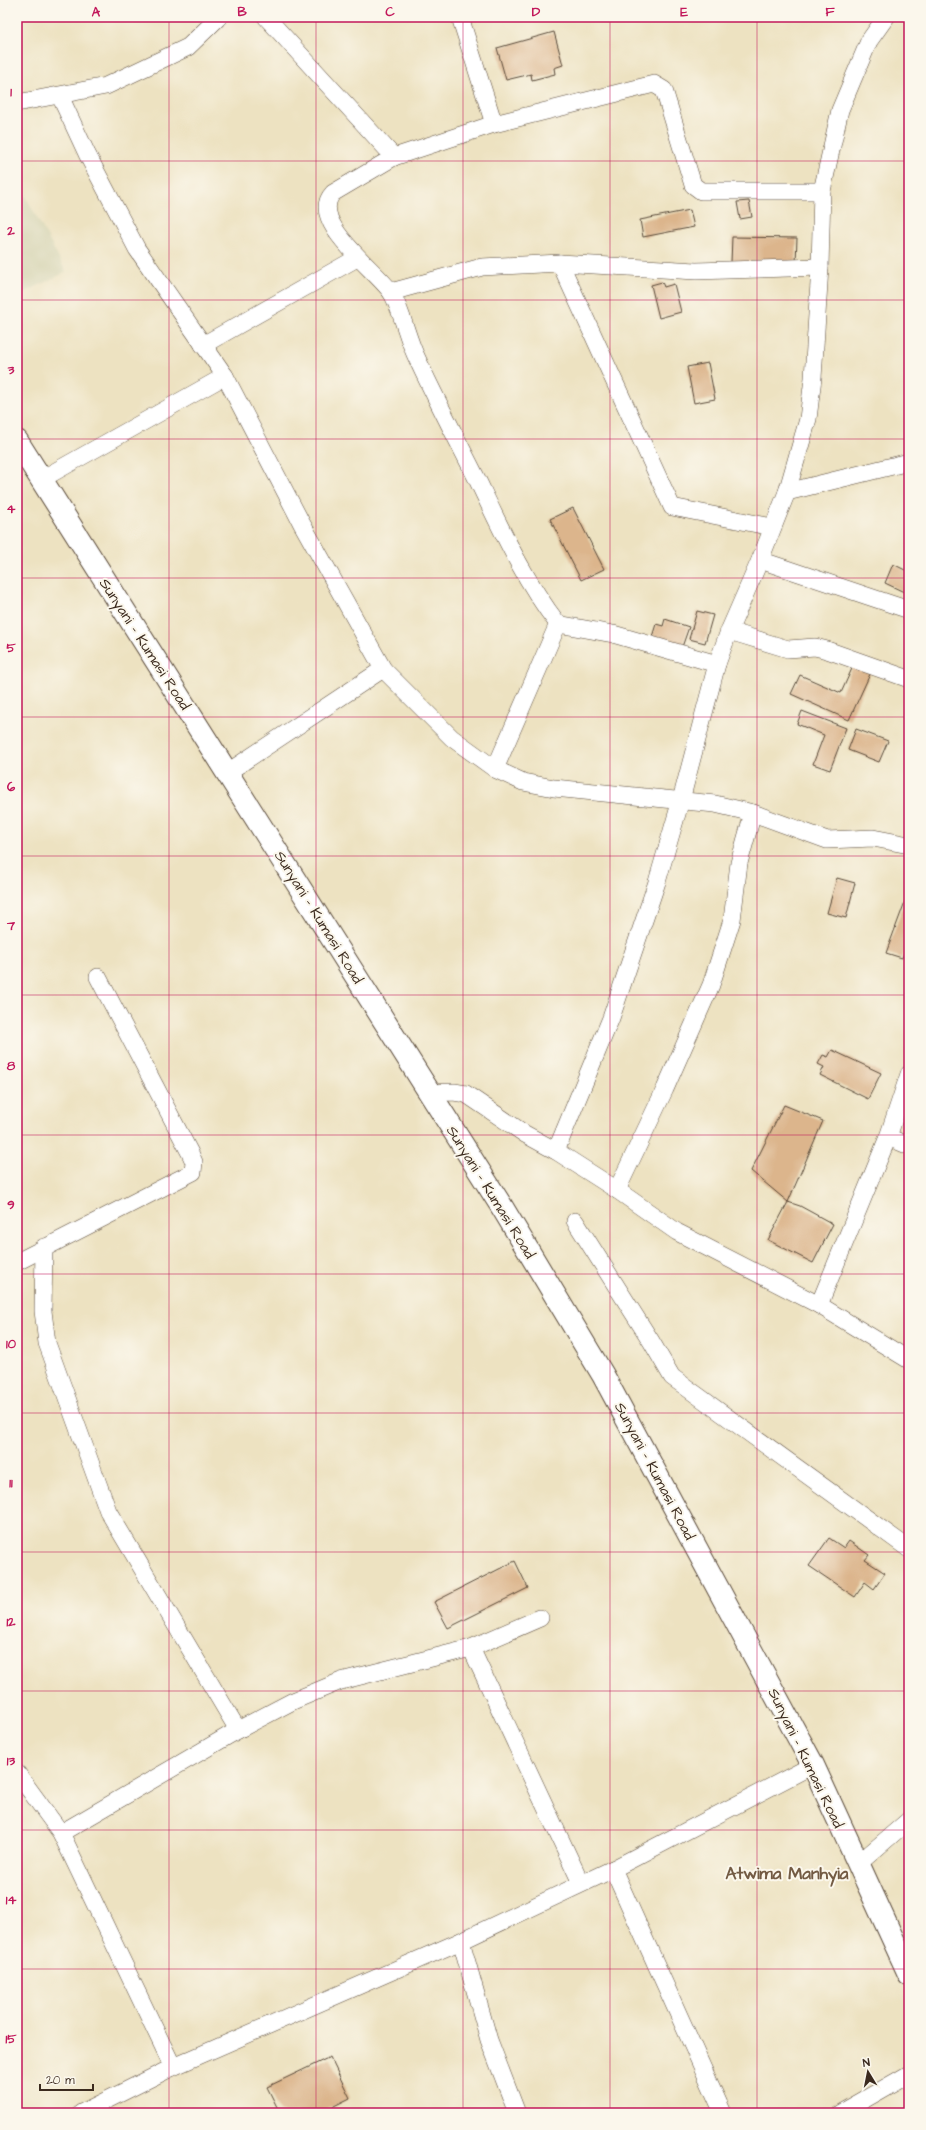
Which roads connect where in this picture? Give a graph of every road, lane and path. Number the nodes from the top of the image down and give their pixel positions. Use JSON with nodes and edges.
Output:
{"nodes":[{"id":1,"x":219,"y":17,"type":"edge"},
{"id":2,"x":266,"y":17,"type":"edge"},
{"id":3,"x":460,"y":17,"type":"edge"},
{"id":4,"x":886,"y":17,"type":"edge"},
{"id":5,"x":60,"y":96,"type":"junction"},
{"id":6,"x":17,"y":103,"type":"edge"},
{"id":7,"x":494,"y":124,"type":"junction"},
{"id":8,"x":394,"y":157,"type":"junction"},
{"id":9,"x":822,"y":190,"type":"junction"},
{"id":10,"x":357,"y":258,"type":"junction"},
{"id":11,"x":560,"y":263,"type":"junction"},
{"id":12,"x":820,"y":267,"type":"junction"},
{"id":13,"x":390,"y":292,"type":"junction"},
{"id":14,"x":203,"y":345,"type":"junction"},
{"id":15,"x":226,"y":376,"type":"junction"},
{"id":16,"x":17,"y":441,"type":"edge"},
{"id":17,"x":909,"y":462,"type":"edge"},
{"id":18,"x":40,"y":480,"type":"junction"},
{"id":19,"x":787,"y":492,"type":"junction"},
{"id":20,"x":772,"y":527,"type":"junction"},
{"id":21,"x":760,"y":560,"type":"junction"},
{"id":22,"x":909,"y":610,"type":"edge"},
{"id":23,"x":558,"y":624,"type":"junction"},
{"id":24,"x":729,"y":631,"type":"junction"},
{"id":25,"x":717,"y":664,"type":"junction"},
{"id":26,"x":383,"y":669,"type":"junction"},
{"id":27,"x":909,"y":680,"type":"edge"},
{"id":28,"x":495,"y":768,"type":"junction"},
{"id":29,"x":228,"y":772,"type":"junction"},
{"id":30,"x":681,"y":800,"type":"junction"},
{"id":31,"x":753,"y":813,"type":"junction"},
{"id":32,"x":909,"y":845,"type":"edge"},
{"id":33,"x":98,"y":977,"type":"dead end"},
{"id":34,"x":909,"y":1074,"type":"edge"},
{"id":35,"x":429,"y":1093,"type":"junction"},
{"id":36,"x":888,"y":1138,"type":"junction"},
{"id":37,"x":909,"y":1146,"type":"edge"},
{"id":38,"x":556,"y":1151,"type":"junction"},
{"id":39,"x":617,"y":1190,"type":"junction"},
{"id":40,"x":575,"y":1221,"type":"dead end"},
{"id":41,"x":44,"y":1247,"type":"junction"},
{"id":42,"x":17,"y":1262,"type":"edge"},
{"id":43,"x":819,"y":1305,"type":"junction"},
{"id":44,"x":909,"y":1360,"type":"edge"},
{"id":45,"x":909,"y":1549,"type":"edge"},
{"id":46,"x":540,"y":1618,"type":"dead end"},
{"id":47,"x":471,"y":1648,"type":"junction"},
{"id":48,"x":238,"y":1730,"type":"junction"},
{"id":49,"x":813,"y":1765,"type":"junction"},
{"id":50,"x":17,"y":1772,"type":"edge"},
{"id":51,"x":909,"y":1820,"type":"edge"},
{"id":52,"x":60,"y":1833,"type":"junction"},
{"id":53,"x":858,"y":1864,"type":"junction"},
{"id":54,"x":613,"y":1869,"type":"junction"},
{"id":55,"x":581,"y":1883,"type":"junction"},
{"id":56,"x":461,"y":1941,"type":"junction"},
{"id":57,"x":909,"y":1974,"type":"edge"},
{"id":58,"x":173,"y":2067,"type":"junction"},
{"id":59,"x":909,"y":2074,"type":"edge"},
{"id":60,"x":81,"y":2113,"type":"edge"},
{"id":61,"x":517,"y":2113,"type":"edge"},
{"id":62,"x":723,"y":2113,"type":"edge"},
{"id":63,"x":841,"y":2113,"type":"edge"}],
"edges":[{"from":1,"to":5,"type":"street"},
{"from":2,"to":8,"type":"street"},
{"from":3,"to":7,"type":"street"},
{"from":4,"to":9,"type":"street"},
{"from":5,"to":6,"type":"street"},
{"from":5,"to":14,"type":"street"},
{"from":7,"to":8,"type":"street"},
{"from":7,"to":9,"type":"street"},
{"from":8,"to":10,"type":"street"},
{"from":9,"to":12,"type":"street"},
{"from":10,"to":13,"type":"street"},
{"from":10,"to":14,"type":"street"},
{"from":11,"to":12,"type":"street"},
{"from":11,"to":13,"type":"street"},
{"from":11,"to":20,"type":"street"},
{"from":12,"to":19,"type":"street"},
{"from":13,"to":23,"type":"street"},
{"from":14,"to":15,"type":"street"},
{"from":15,"to":18,"type":"street"},
{"from":15,"to":26,"type":"street"},
{"from":16,"to":18,"type":"main road","name":"Sunyani - Kumasi Road"},
{"from":17,"to":19,"type":"street"},
{"from":18,"to":29,"type":"main road","name":"Sunyani - Kumasi Road"},
{"from":19,"to":20,"type":"street"},
{"from":20,"to":21,"type":"street"},
{"from":21,"to":22,"type":"street"},
{"from":21,"to":24,"type":"street"},
{"from":23,"to":25,"type":"street"},
{"from":23,"to":28,"type":"street"},
{"from":24,"to":25,"type":"street"},
{"from":24,"to":27,"type":"street"},
{"from":25,"to":30,"type":"street"},
{"from":26,"to":28,"type":"street"},
{"from":26,"to":29,"type":"street"},
{"from":28,"to":30,"type":"street"},
{"from":29,"to":35,"type":"main road","name":"Sunyani - Kumasi Road"},
{"from":30,"to":31,"type":"street"},
{"from":30,"to":38,"type":"street"},
{"from":31,"to":32,"type":"street"},
{"from":31,"to":39,"type":"street"},
{"from":33,"to":41,"type":"street"},
{"from":34,"to":36,"type":"street"},
{"from":35,"to":38,"type":"street"},
{"from":35,"to":49,"type":"main road","name":"Sunyani - Kumasi Road"},
{"from":36,"to":37,"type":"street"},
{"from":36,"to":43,"type":"street"},
{"from":38,"to":39,"type":"street"},
{"from":39,"to":43,"type":"street"},
{"from":40,"to":45,"type":"street"},
{"from":41,"to":42,"type":"street"},
{"from":41,"to":48,"type":"street"},
{"from":43,"to":44,"type":"street"},
{"from":46,"to":47,"type":"street"},
{"from":47,"to":48,"type":"street"},
{"from":47,"to":55,"type":"street"},
{"from":48,"to":52,"type":"street"},
{"from":49,"to":53,"type":"main road","name":"Sunyani - Kumasi Road"},
{"from":49,"to":54,"type":"street"},
{"from":50,"to":52,"type":"street"},
{"from":51,"to":53,"type":"street"},
{"from":52,"to":58,"type":"street"},
{"from":53,"to":57,"type":"main road","name":"Sunyani - Kumasi Road"},
{"from":54,"to":55,"type":"street"},
{"from":54,"to":62,"type":"street"},
{"from":55,"to":56,"type":"street"},
{"from":56,"to":58,"type":"street"},
{"from":56,"to":61,"type":"street"},
{"from":58,"to":60,"type":"street"},
{"from":59,"to":63,"type":"street"}]}
